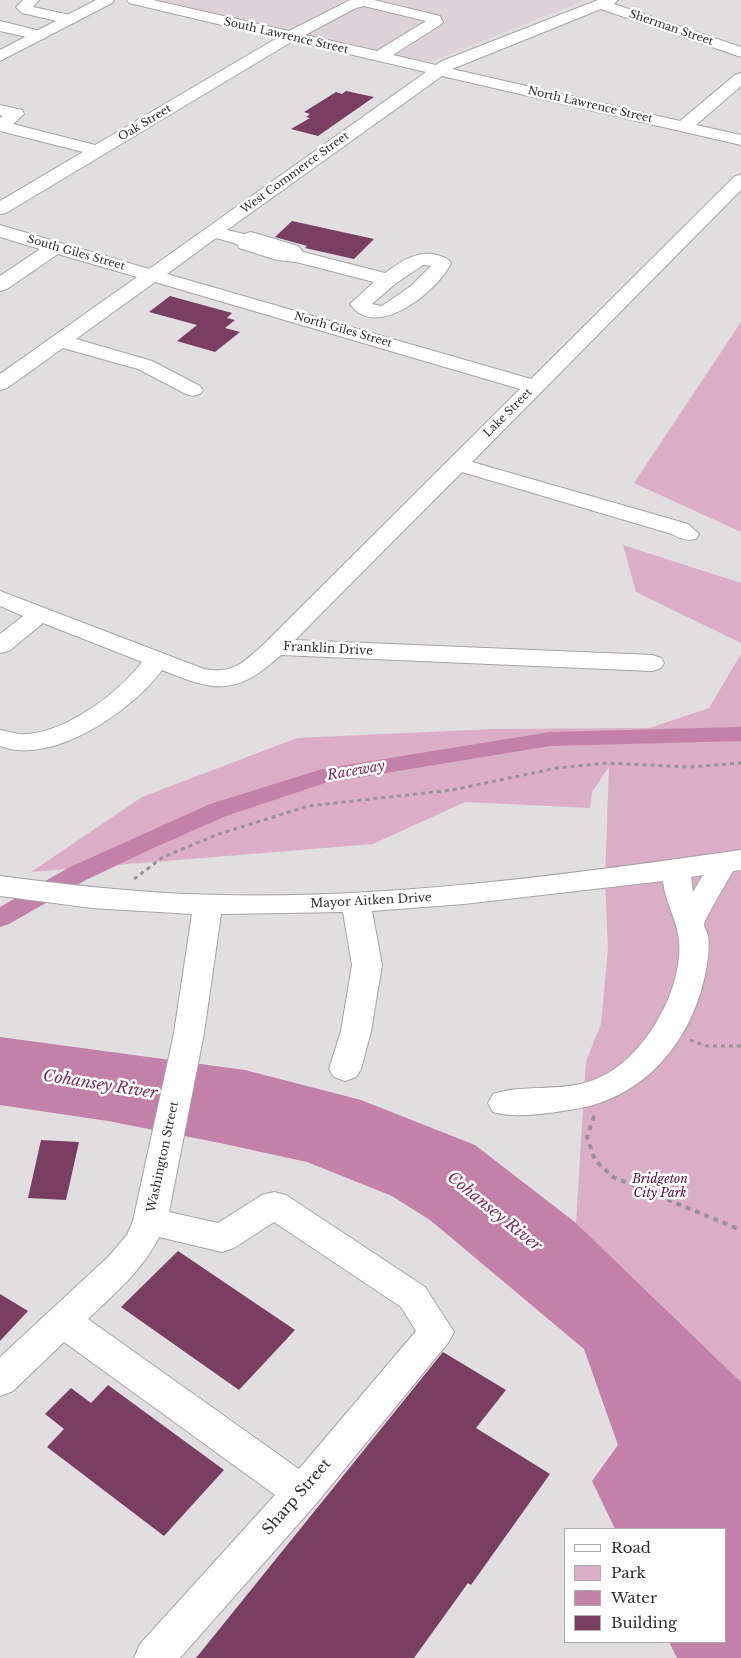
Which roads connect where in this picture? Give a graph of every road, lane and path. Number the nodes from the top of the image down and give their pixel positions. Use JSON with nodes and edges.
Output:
{"nodes":[{"id":1,"x":32,"y":0,"type":"edge"},
{"id":2,"x":108,"y":0,"type":"edge"},
{"id":3,"x":134,"y":0,"type":"edge"},
{"id":4,"x":606,"y":2,"type":"edge"},
{"id":5,"x":70,"y":19,"type":"junction"},
{"id":6,"x":0,"y":26,"type":"edge"},
{"id":7,"x":40,"y":35,"type":"junction"},
{"id":8,"x":290,"y":36,"type":"junction"},
{"id":9,"x":741,"y":52,"type":"edge"},
{"id":10,"x":0,"y":56,"type":"edge"},
{"id":11,"x":380,"y":57,"type":"junction"},
{"id":12,"x":438,"y":70,"type":"junction"},
{"id":13,"x":741,"y":78,"type":"edge"},
{"id":14,"x":0,"y":110,"type":"edge"},
{"id":15,"x":683,"y":126,"type":"junction"},
{"id":16,"x":1,"y":128,"type":"edge"},
{"id":17,"x":741,"y":140,"type":"edge"},
{"id":18,"x":98,"y":151,"type":"junction"},
{"id":19,"x":741,"y":180,"type":"edge"},
{"id":20,"x":0,"y":209,"type":"edge"},
{"id":21,"x":0,"y":231,"type":"edge"},
{"id":22,"x":212,"y":232,"type":"junction"},
{"id":23,"x":55,"y":247,"type":"junction"},
{"id":24,"x":152,"y":275,"type":"junction"},
{"id":25,"x":388,"y":280,"type":"dead end"},
{"id":26,"x":0,"y":285,"type":"edge"},
{"id":27,"x":60,"y":341,"type":"junction"},
{"id":28,"x":0,"y":384,"type":"edge"},
{"id":29,"x":535,"y":386,"type":"junction"},
{"id":30,"x":193,"y":390,"type":"dead end"},
{"id":31,"x":457,"y":464,"type":"junction"},
{"id":32,"x":688,"y":534,"type":"dead end"},
{"id":33,"x":0,"y":598,"type":"edge"},
{"id":34,"x":40,"y":614,"type":"junction"},
{"id":35,"x":0,"y":646,"type":"edge"},
{"id":36,"x":275,"y":647,"type":"junction"},
{"id":37,"x":157,"y":659,"type":"junction"},
{"id":38,"x":652,"y":663,"type":"dead end"},
{"id":39,"x":0,"y":738,"type":"edge"},
{"id":40,"x":741,"y":763,"type":"edge"},
{"id":41,"x":733,"y":861,"type":"edge"},
{"id":42,"x":676,"y":869,"type":"junction"},
{"id":43,"x":0,"y":886,"type":"edge"},
{"id":44,"x":124,"y":900,"type":"junction"},
{"id":45,"x":356,"y":902,"type":"junction"},
{"id":46,"x":208,"y":905,"type":"junction"},
{"id":47,"x":691,"y":922,"type":"junction"},
{"id":48,"x":666,"y":1032,"type":"junction"},
{"id":49,"x":741,"y":1046,"type":"edge"},
{"id":50,"x":345,"y":1069,"type":"dead end"},
{"id":51,"x":603,"y":1090,"type":"junction"},
{"id":52,"x":504,"y":1103,"type":"dead end"},
{"id":53,"x":150,"y":1222,"type":"junction"},
{"id":54,"x":741,"y":1230,"type":"edge"},
{"id":55,"x":63,"y":1320,"type":"junction"},
{"id":56,"x":0,"y":1380,"type":"edge"},
{"id":57,"x":302,"y":1492,"type":"junction"},
{"id":58,"x":154,"y":1658,"type":"edge"}],
"edges":[{"from":1,"to":5,"type":"main road"},
{"from":2,"to":5,"type":"main road"},
{"from":3,"to":8,"type":"main road","name":"South Lawrence Street"},
{"from":4,"to":9,"type":"main road","name":"Sherman Street"},
{"from":4,"to":12,"type":"main road","name":"West Commerce Street"},
{"from":5,"to":7,"type":"main road"},
{"from":6,"to":7,"type":"main road"},
{"from":7,"to":10,"type":"main road"},
{"from":8,"to":11,"type":"main road","name":"South Lawrence Street"},
{"from":8,"to":11,"type":"main road","name":"Oak Street"},
{"from":8,"to":18,"type":"main road","name":"Oak Street"},
{"from":11,"to":12,"type":"main road","name":"South Lawrence Street"},
{"from":12,"to":15,"type":"main road","name":"North Lawrence Street"},
{"from":12,"to":22,"type":"main road","name":"West Commerce Street"},
{"from":13,"to":15,"type":"main road"},
{"from":14,"to":16,"type":"main road"},
{"from":15,"to":17,"type":"main road","name":"North Lawrence Street"},
{"from":16,"to":18,"type":"main road"},
{"from":18,"to":20,"type":"main road","name":"Oak Street"},
{"from":19,"to":29,"type":"main road","name":"Lake Street"},
{"from":21,"to":23,"type":"main road","name":"South Giles Street"},
{"from":22,"to":24,"type":"main road","name":"West Commerce Street"},
{"from":22,"to":25,"type":"main road"},
{"from":23,"to":24,"type":"main road","name":"South Giles Street"},
{"from":23,"to":26,"type":"main road"},
{"from":24,"to":27,"type":"main road","name":"West Commerce Street"},
{"from":24,"to":29,"type":"main road","name":"North Giles Street"},
{"from":27,"to":28,"type":"main road","name":"West Commerce Street"},
{"from":27,"to":30,"type":"main road"},
{"from":29,"to":31,"type":"main road","name":"Lake Street"},
{"from":31,"to":32,"type":"main road"},
{"from":31,"to":36,"type":"main road","name":"Lake Street"},
{"from":33,"to":34,"type":"main road","name":"Franklin Drive"},
{"from":34,"to":35,"type":"main road"},
{"from":34,"to":37,"type":"main road","name":"Franklin Drive"},
{"from":36,"to":37,"type":"main road","name":"Franklin Drive"},
{"from":36,"to":38,"type":"main road","name":"Franklin Drive"},
{"from":37,"to":39,"type":"main road"},
{"from":40,"to":44,"type":"path"},
{"from":41,"to":42,"type":"main road","name":"Mayor Aitken Drive"},
{"from":41,"to":47,"type":"main road"},
{"from":42,"to":45,"type":"main road","name":"Mayor Aitken Drive"},
{"from":42,"to":47,"type":"main road"},
{"from":43,"to":44,"type":"main road","name":"Mayor Aitken Drive"},
{"from":44,"to":46,"type":"main road","name":"Mayor Aitken Drive"},
{"from":45,"to":46,"type":"main road","name":"Mayor Aitken Drive"},
{"from":45,"to":50,"type":"main road"},
{"from":46,"to":53,"type":"main road","name":"Washington Street"},
{"from":47,"to":48,"type":"main road"},
{"from":48,"to":49,"type":"path"},
{"from":48,"to":51,"type":"main road"},
{"from":51,"to":52,"type":"main road"},
{"from":51,"to":54,"type":"path"},
{"from":53,"to":55,"type":"main road","name":"Washington Street"},
{"from":53,"to":57,"type":"main road","name":"Sharp Street"},
{"from":55,"to":56,"type":"main road","name":"Washington Street"},
{"from":55,"to":57,"type":"main road"},
{"from":57,"to":58,"type":"main road","name":"Sharp Street"}]}
